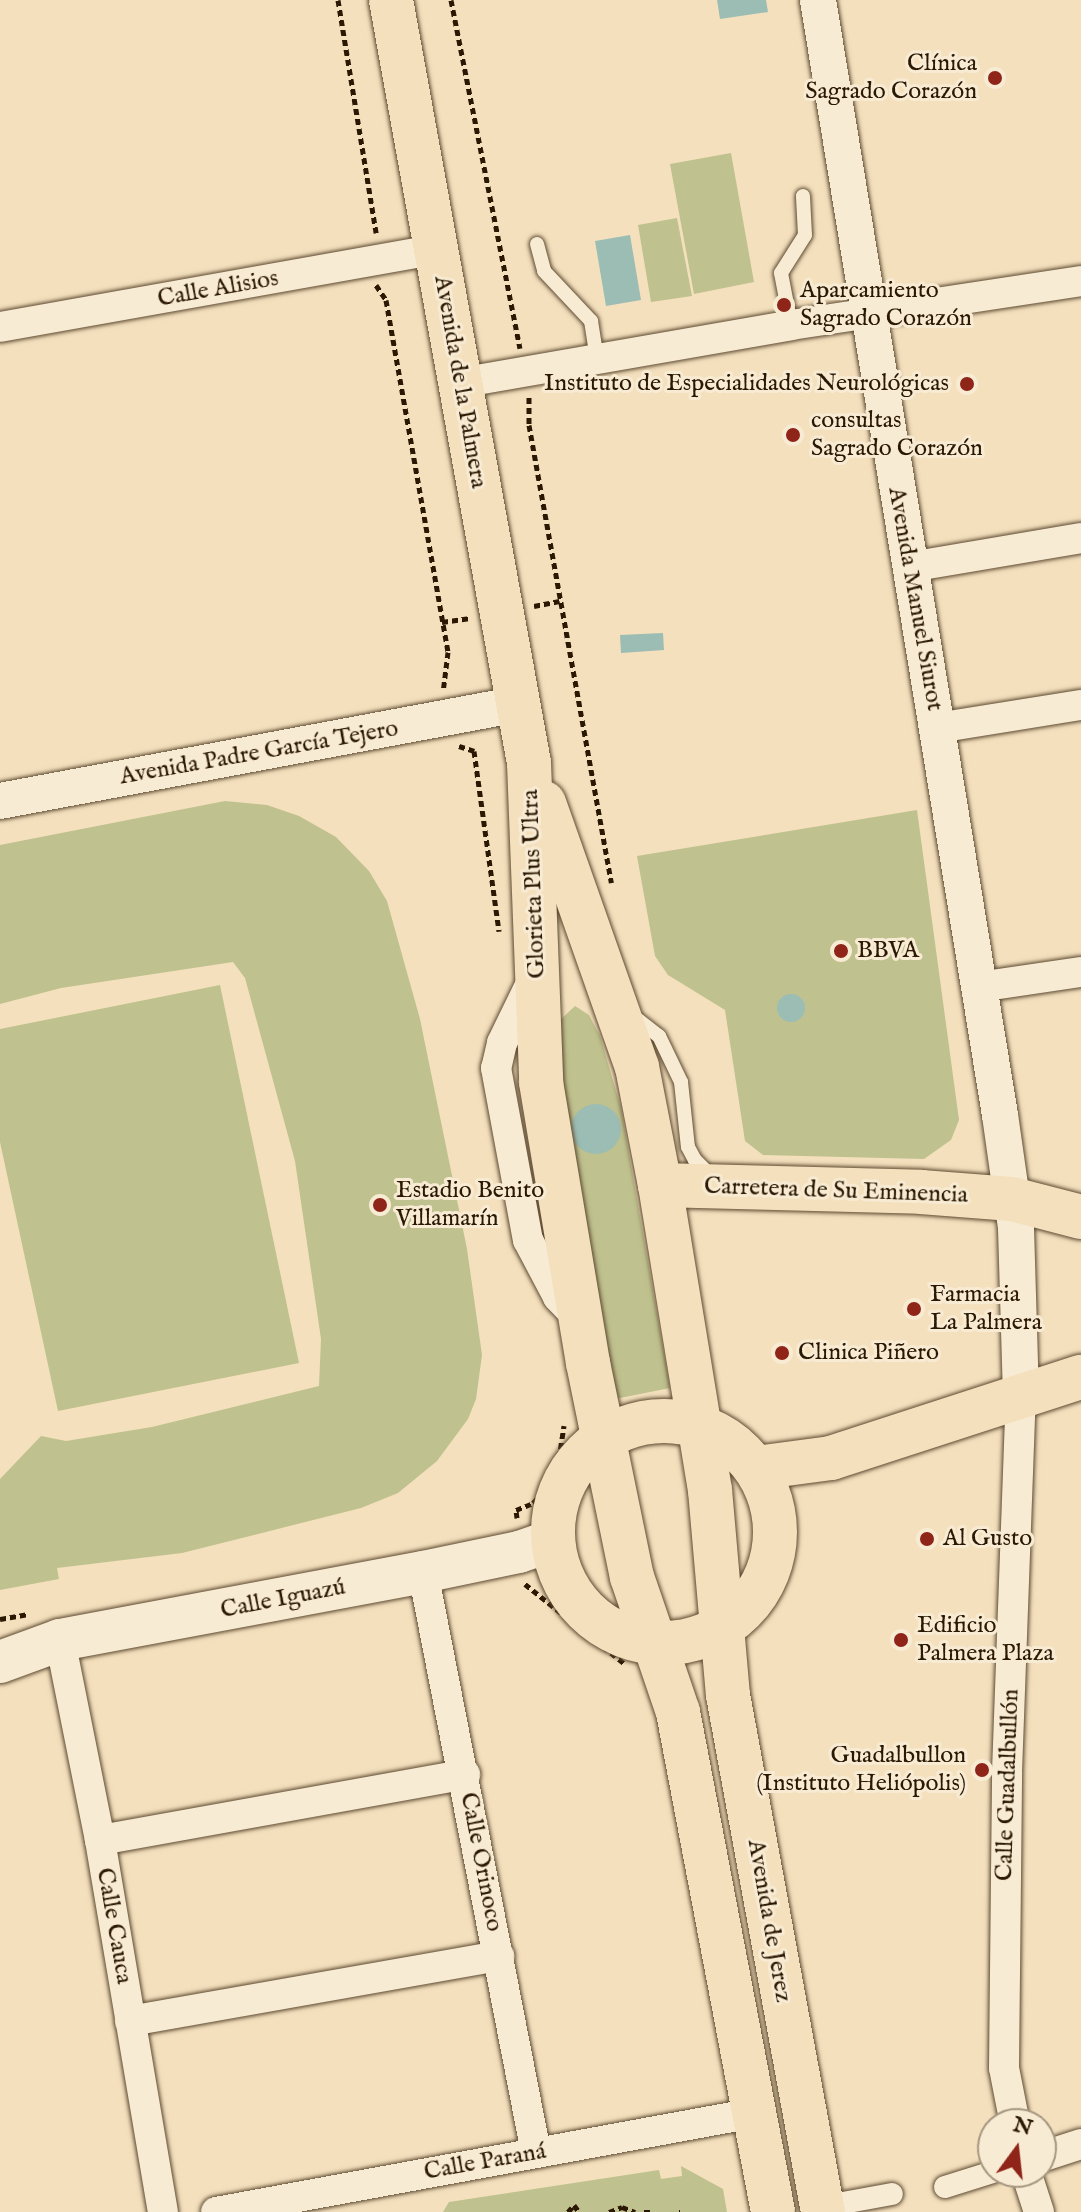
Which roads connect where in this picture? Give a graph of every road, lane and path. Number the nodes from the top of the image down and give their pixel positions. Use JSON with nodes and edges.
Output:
{"nodes":[{"id":1,"x":338,"y":0,"type":"edge"},
{"id":2,"x":391,"y":0,"type":"edge"},
{"id":3,"x":451,"y":0,"type":"edge"},
{"id":4,"x":818,"y":0,"type":"edge"},
{"id":5,"x":803,"y":196,"type":"dead end"},
{"id":6,"x":371,"y":240,"type":"dead end"},
{"id":7,"x":537,"y":244,"type":"dead end"},
{"id":8,"x":436,"y":249,"type":"junction"},
{"id":9,"x":370,"y":275,"type":"dead end"},
{"id":10,"x":1081,"y":281,"type":"edge"},
{"id":11,"x":867,"y":313,"type":"junction"},
{"id":12,"x":791,"y":325,"type":"junction"},
{"id":13,"x":0,"y":327,"type":"edge"},
{"id":14,"x":520,"y":352,"type":"dead end"},
{"id":15,"x":597,"y":358,"type":"junction"},
{"id":16,"x":460,"y":383,"type":"junction"},
{"id":17,"x":529,"y":388,"type":"dead end"},
{"id":18,"x":1081,"y":538,"type":"edge"},
{"id":19,"x":910,"y":567,"type":"junction"},
{"id":20,"x":443,"y":699,"type":"dead end"},
{"id":21,"x":519,"y":704,"type":"junction"},
{"id":22,"x":1081,"y":705,"type":"edge"},
{"id":23,"x":937,"y":728,"type":"junction"},
{"id":24,"x":529,"y":763,"type":"junction"},
{"id":25,"x":0,"y":801,"type":"edge"},
{"id":26,"x":612,"y":887,"type":"dead end"},
{"id":27,"x":1081,"y":972,"type":"edge"},
{"id":28,"x":979,"y":987,"type":"junction"},
{"id":29,"x":613,"y":1001,"type":"junction"},
{"id":30,"x":688,"y":1147,"type":"junction"},
{"id":31,"x":660,"y":1185,"type":"junction"},
{"id":32,"x":739,"y":1187,"type":"junction"},
{"id":33,"x":1012,"y":1199,"type":"junction"},
{"id":34,"x":1081,"y":1217,"type":"edge"},
{"id":35,"x":1081,"y":1377,"type":"edge"},
{"id":36,"x":1021,"y":1397,"type":"junction"},
{"id":37,"x":698,"y":1426,"type":"junction"},
{"id":38,"x":603,"y":1439,"type":"junction"},
{"id":39,"x":831,"y":1458,"type":"junction"},
{"id":40,"x":756,"y":1468,"type":"junction"},
{"id":41,"x":775,"y":1533,"type":"junction"},
{"id":42,"x":539,"y":1562,"type":"junction"},
{"id":43,"x":423,"y":1572,"type":"junction"},
{"id":44,"x":720,"y":1629,"type":"junction"},
{"id":45,"x":0,"y":1642,"type":"edge"},
{"id":46,"x":53,"y":1642,"type":"junction"},
{"id":47,"x":644,"y":1657,"type":"junction"},
{"id":48,"x":0,"y":1662,"type":"edge"},
{"id":49,"x":465,"y":1774,"type":"junction"},
{"id":50,"x":100,"y":1840,"type":"junction"},
{"id":51,"x":499,"y":1956,"type":"junction"},
{"id":52,"x":130,"y":2021,"type":"junction"},
{"id":53,"x":1012,"y":2108,"type":"edge"},
{"id":54,"x":754,"y":2113,"type":"junction"},
{"id":55,"x":1081,"y":2144,"type":"edge"},
{"id":56,"x":1057,"y":2152,"type":"edge"},
{"id":57,"x":536,"y":2153,"type":"junction"},
{"id":58,"x":977,"y":2177,"type":"edge"},
{"id":59,"x":945,"y":2187,"type":"dead end"},
{"id":60,"x":1031,"y":2188,"type":"edge"},
{"id":61,"x":892,"y":2194,"type":"dead end"},
{"id":62,"x":822,"y":2209,"type":"edge"},
{"id":63,"x":163,"y":2212,"type":"edge"},
{"id":64,"x":216,"y":2212,"type":"edge"},
{"id":65,"x":568,"y":2212,"type":"edge"},
{"id":66,"x":579,"y":2212,"type":"edge"},
{"id":67,"x":609,"y":2212,"type":"edge"},
{"id":68,"x":635,"y":2212,"type":"edge"},
{"id":69,"x":644,"y":2212,"type":"edge"},
{"id":70,"x":654,"y":2212,"type":"edge"},
{"id":71,"x":773,"y":2212,"type":"edge"},
{"id":72,"x":1039,"y":2212,"type":"edge"}],
"edges":[{"from":1,"to":6,"type":"path"},
{"from":2,"to":8,"type":"main road","name":"Avenida de la Palmera"},
{"from":3,"to":14,"type":"path"},
{"from":4,"to":11,"type":"street","name":"Avenida Manuel Siurot"},
{"from":5,"to":12,"type":"lane"},
{"from":7,"to":15,"type":"lane"},
{"from":8,"to":13,"type":"street","name":"Calle Alisios"},
{"from":8,"to":16,"type":"main road","name":"Avenida de la Palmera"},
{"from":9,"to":20,"type":"path"},
{"from":10,"to":11,"type":"street"},
{"from":11,"to":12,"type":"street"},
{"from":11,"to":19,"type":"street","name":"Avenida Manuel Siurot"},
{"from":12,"to":15,"type":"street"},
{"from":15,"to":16,"type":"street"},
{"from":16,"to":21,"type":"main road","name":"Avenida de la Palmera"},
{"from":17,"to":26,"type":"path"},
{"from":18,"to":19,"type":"street"},
{"from":19,"to":23,"type":"street","name":"Avenida Manuel Siurot"},
{"from":21,"to":24,"type":"main road","name":"Avenida de la Palmera"},
{"from":21,"to":25,"type":"street","name":"Avenida Padre García Tejero"},
{"from":22,"to":23,"type":"street"},
{"from":23,"to":28,"type":"street","name":"Avenida Manuel Siurot"},
{"from":24,"to":29,"type":"main road","name":"Glorieta Plus Ultra"},
{"from":24,"to":38,"type":"main road","name":"Glorieta Plus Ultra"},
{"from":27,"to":28,"type":"street"},
{"from":28,"to":33,"type":"street","name":"Avenida Manuel Siurot"},
{"from":29,"to":30,"type":"lane"},
{"from":29,"to":31,"type":"main road","name":"Glorieta Plus Ultra"},
{"from":30,"to":31,"type":"lane"},
{"from":30,"to":32,"type":"lane"},
{"from":31,"to":32,"type":"main road","name":"Carretera de Su Eminencia"},
{"from":31,"to":37,"type":"main road","name":"Glorieta Plus Ultra"},
{"from":32,"to":33,"type":"main road","name":"Carretera de Su Eminencia"},
{"from":33,"to":34,"type":"main road","name":"Carretera de Su Eminencia"},
{"from":33,"to":36,"type":"street","name":"Avenida Manuel Siurot"},
{"from":35,"to":36,"type":"main road"},
{"from":36,"to":39,"type":"main road"},
{"from":36,"to":53,"type":"street","name":"Calle Guadalbullón"},
{"from":37,"to":38,"type":"main road"},
{"from":37,"to":40,"type":"main road"},
{"from":37,"to":44,"type":"main road","name":"Glorieta Plus Ultra"},
{"from":38,"to":42,"type":"main road"},
{"from":38,"to":47,"type":"main road","name":"Glorieta Plus Ultra"},
{"from":39,"to":40,"type":"main road"},
{"from":39,"to":41,"type":"main road"},
{"from":40,"to":41,"type":"main road"},
{"from":41,"to":44,"type":"main road"},
{"from":42,"to":43,"type":"main road","name":"Calle Iguazú"},
{"from":42,"to":47,"type":"main road"},
{"from":42,"to":47,"type":"path"},
{"from":43,"to":46,"type":"main road","name":"Calle Iguazú"},
{"from":43,"to":49,"type":"street","name":"Calle Orinoco"},
{"from":44,"to":47,"type":"main road"},
{"from":44,"to":62,"type":"main road","name":"Avenida de Jerez"},
{"from":45,"to":46,"type":"main road","name":"Calle Iguazú"},
{"from":46,"to":48,"type":"main road","name":"Calle Iguazú"},
{"from":46,"to":50,"type":"street","name":"Calle Cauca"},
{"from":47,"to":54,"type":"main road","name":"Avenida de Jerez"},
{"from":49,"to":50,"type":"street"},
{"from":49,"to":51,"type":"street","name":"Calle Orinoco"},
{"from":50,"to":52,"type":"street","name":"Calle Cauca"},
{"from":51,"to":52,"type":"street"},
{"from":51,"to":57,"type":"street","name":"Calle Orinoco"},
{"from":52,"to":63,"type":"street","name":"Calle Cauca"},
{"from":54,"to":57,"type":"street","name":"Calle Paraná"},
{"from":54,"to":71,"type":"main road","name":"Avenida de Jerez"},
{"from":55,"to":56,"type":"street"},
{"from":57,"to":64,"type":"street","name":"Calle Paraná"},
{"from":58,"to":59,"type":"street"},
{"from":60,"to":72,"type":"street"},
{"from":61,"to":62,"type":"street"},
{"from":65,"to":66,"type":"path"},
{"from":67,"to":68,"type":"path"},
{"from":69,"to":70,"type":"path"}]}
